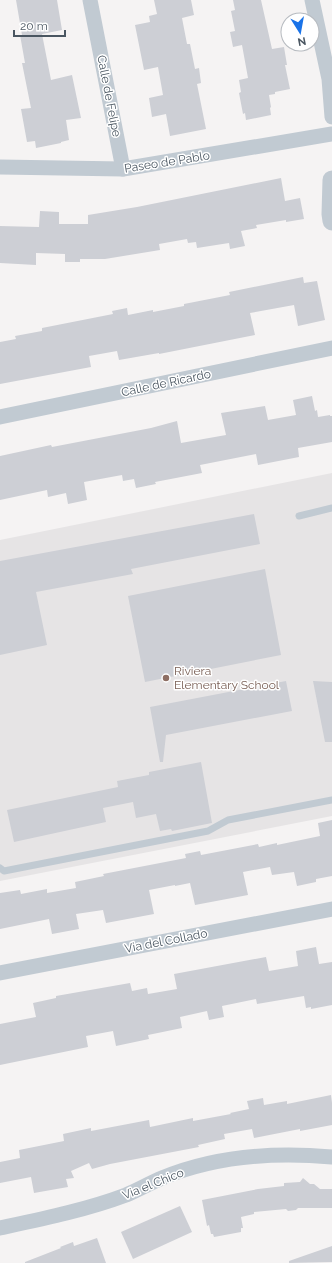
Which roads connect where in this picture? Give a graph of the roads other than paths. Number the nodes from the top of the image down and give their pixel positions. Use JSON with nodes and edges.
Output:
{"nodes":[{"id":1,"x":90,"y":0,"type":"edge"},
{"id":2,"x":312,"y":0,"type":"edge"},
{"id":3,"x":330,"y":79,"type":"edge"},
{"id":4,"x":332,"y":117,"type":"edge"},
{"id":5,"x":332,"y":134,"type":"edge"},
{"id":6,"x":0,"y":167,"type":"edge"},
{"id":7,"x":123,"y":169,"type":"junction"},
{"id":8,"x":332,"y":180,"type":"edge"},
{"id":9,"x":332,"y":221,"type":"edge"},
{"id":10,"x":332,"y":348,"type":"edge"},
{"id":11,"x":0,"y":417,"type":"edge"},
{"id":12,"x":332,"y":508,"type":"edge"},
{"id":13,"x":299,"y":516,"type":"dead end"},
{"id":14,"x":332,"y":800,"type":"edge"},
{"id":15,"x":0,"y":868,"type":"edge"},
{"id":16,"x":332,"y":909,"type":"edge"},
{"id":17,"x":0,"y":973,"type":"edge"},
{"id":18,"x":332,"y":1157,"type":"edge"},
{"id":19,"x":0,"y":1228,"type":"edge"}],
"edges":[{"from":1,"to":7,"type":"street","name":"Calle de Felipe"},
{"from":2,"to":3,"type":"street"},
{"from":3,"to":4,"type":"street"},
{"from":5,"to":7,"type":"street","name":"Paseo de Pablo"},
{"from":6,"to":7,"type":"street","name":"Paseo de Pablo"},
{"from":8,"to":9,"type":"street"},
{"from":10,"to":11,"type":"street","name":"Calle de Ricardo"},
{"from":12,"to":13,"type":"lane"},
{"from":14,"to":15,"type":"lane"},
{"from":16,"to":17,"type":"street","name":"Via del Collado"},
{"from":18,"to":19,"type":"street","name":"Via el Chico"}]}
